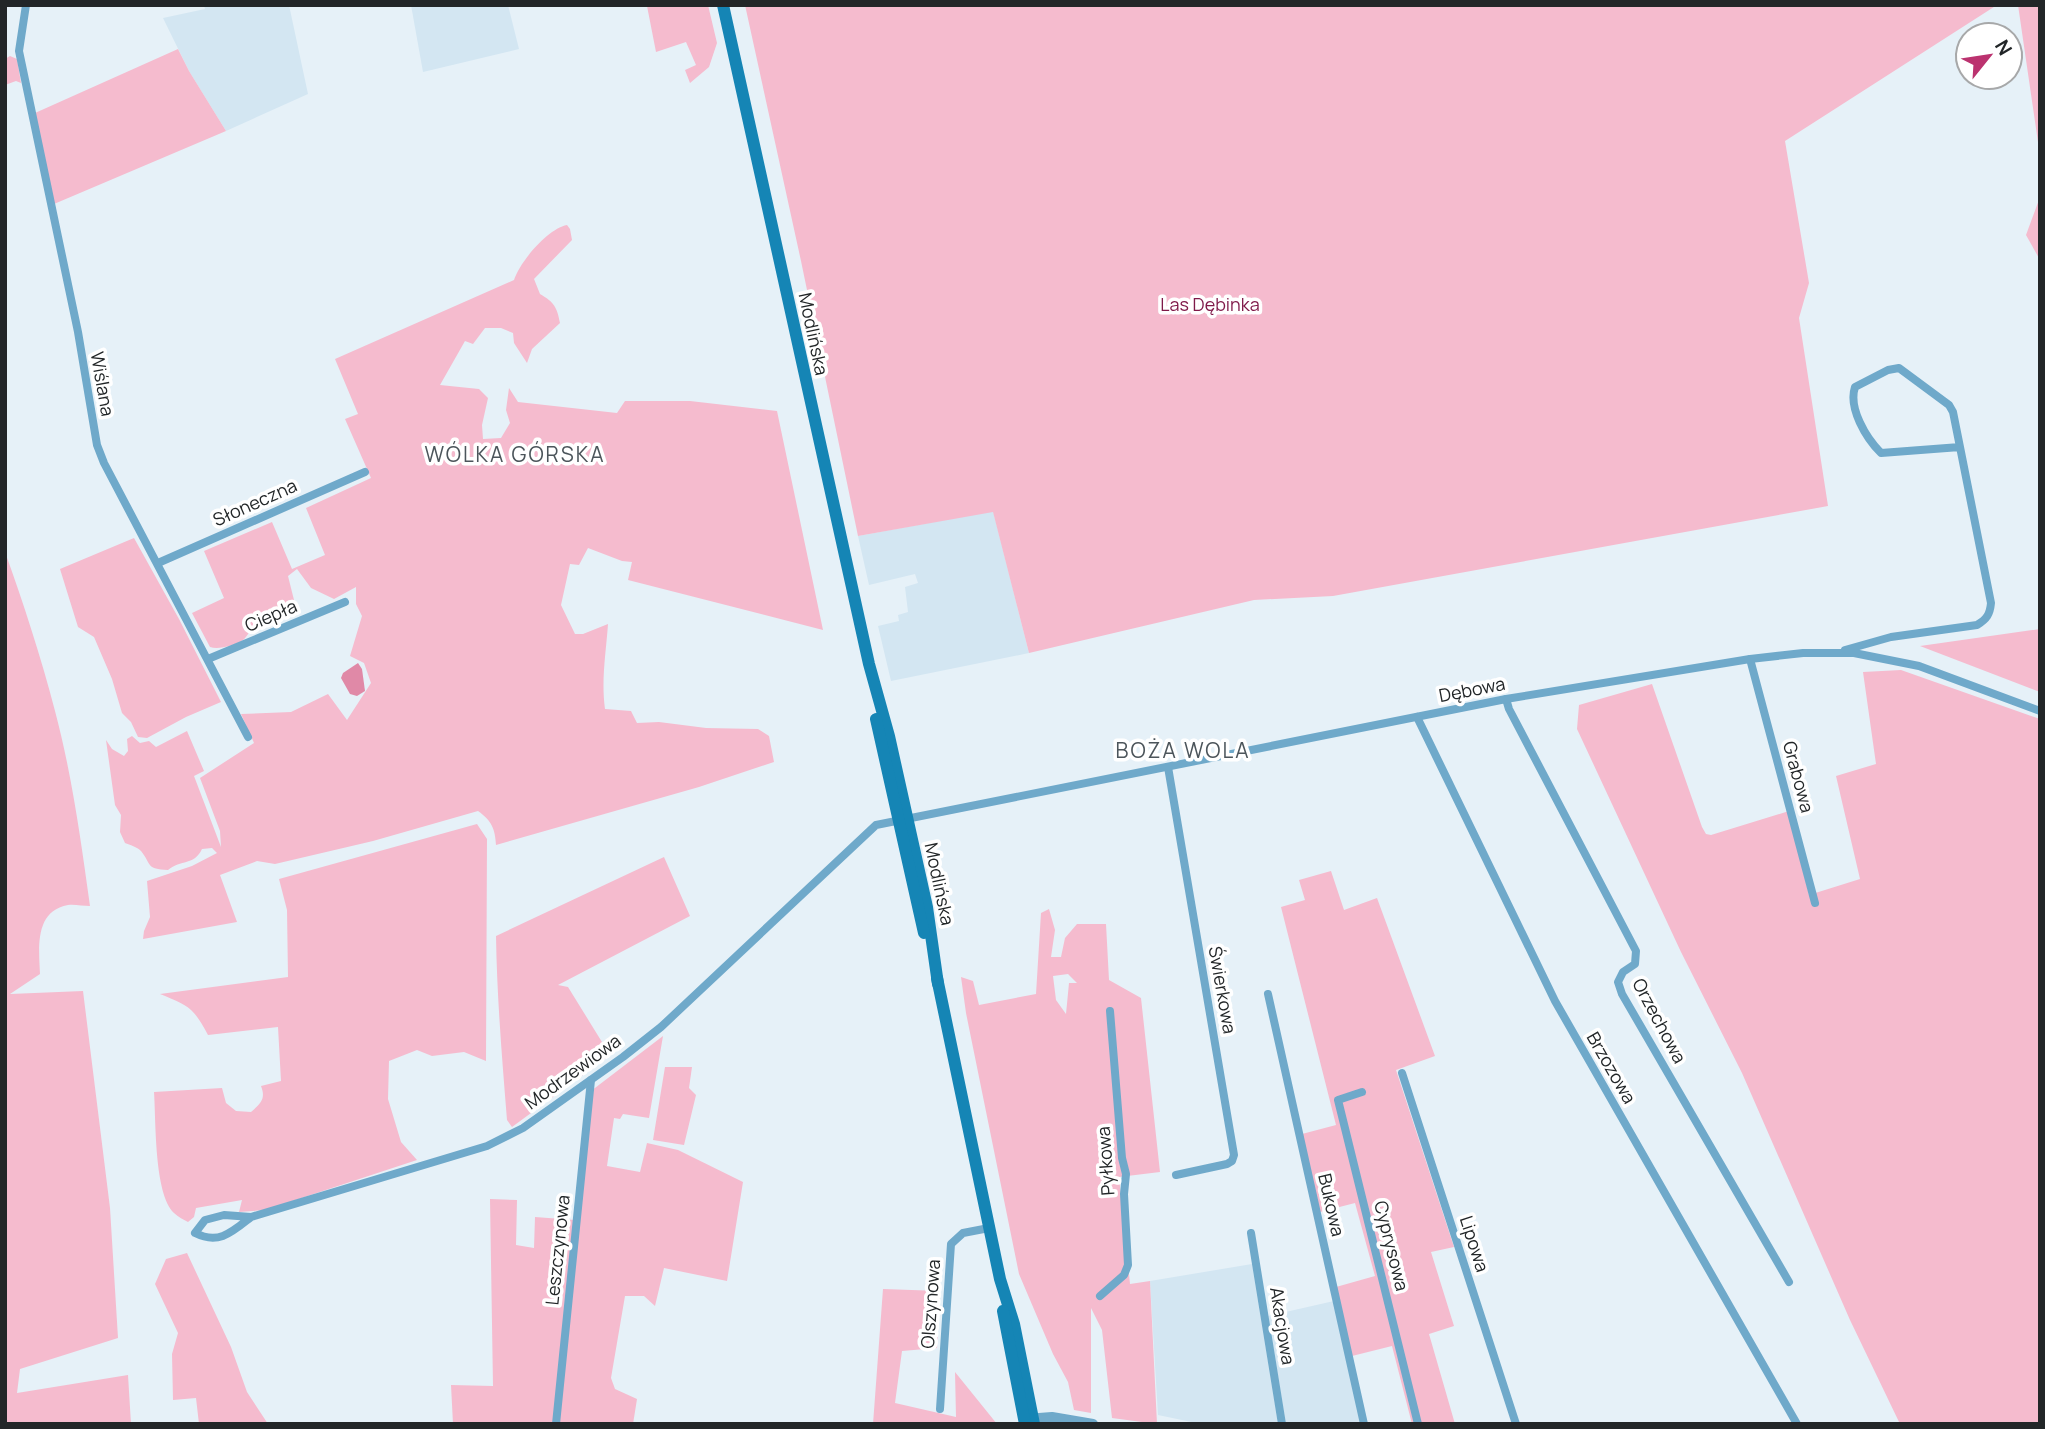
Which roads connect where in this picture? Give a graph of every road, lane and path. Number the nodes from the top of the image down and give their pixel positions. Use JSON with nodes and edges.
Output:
{"nodes":[{"id":1,"x":26,"y":5,"type":"edge"},
{"id":2,"x":723,"y":5,"type":"edge"},
{"id":3,"x":1960,"y":447,"type":"junction"},
{"id":4,"x":365,"y":472,"type":"dead end"},
{"id":5,"x":158,"y":563,"type":"junction"},
{"id":6,"x":345,"y":602,"type":"dead end"},
{"id":7,"x":1834,"y":653,"type":"junction"},
{"id":8,"x":208,"y":659,"type":"junction"},
{"id":9,"x":1750,"y":659,"type":"junction"},
{"id":10,"x":1506,"y":699,"type":"junction"},
{"id":11,"x":2040,"y":711,"type":"edge"},
{"id":12,"x":1417,"y":717,"type":"junction"},
{"id":13,"x":248,"y":737,"type":"dead end"},
{"id":14,"x":1168,"y":767,"type":"junction"},
{"id":15,"x":903,"y":819,"type":"junction"},
{"id":16,"x":1815,"y":902,"type":"dead end"},
{"id":17,"x":1268,"y":994,"type":"dead end"},
{"id":18,"x":1110,"y":1011,"type":"dead end"},
{"id":19,"x":1402,"y":1073,"type":"dead end"},
{"id":20,"x":591,"y":1080,"type":"junction"},
{"id":21,"x":1362,"y":1092,"type":"dead end"},
{"id":22,"x":1176,"y":1175,"type":"dead end"},
{"id":23,"x":251,"y":1217,"type":"junction"},
{"id":24,"x":989,"y":1228,"type":"junction"},
{"id":25,"x":1251,"y":1233,"type":"dead end"},
{"id":26,"x":1789,"y":1282,"type":"dead end"},
{"id":27,"x":1100,"y":1296,"type":"dead end"},
{"id":28,"x":940,"y":1409,"type":"dead end"},
{"id":29,"x":1029,"y":1421,"type":"edge"},
{"id":30,"x":556,"y":1424,"type":"edge"},
{"id":31,"x":1093,"y":1424,"type":"edge"},
{"id":32,"x":1282,"y":1424,"type":"edge"},
{"id":33,"x":1364,"y":1424,"type":"edge"},
{"id":34,"x":1418,"y":1424,"type":"edge"},
{"id":35,"x":1516,"y":1424,"type":"edge"},
{"id":36,"x":1797,"y":1424,"type":"edge"}],
"edges":[{"from":1,"to":5,"type":"street","name":"Wiślana"},
{"from":2,"to":15,"type":"main road","name":"Modlińska"},
{"from":3,"to":3,"type":"street"},
{"from":3,"to":7,"type":"street"},
{"from":4,"to":5,"type":"street","name":"Słoneczna"},
{"from":5,"to":8,"type":"street","name":"Wiślana"},
{"from":6,"to":8,"type":"street","name":"Ciepła"},
{"from":7,"to":9,"type":"street","name":"Dębowa"},
{"from":7,"to":11,"type":"street","name":"Dębowa"},
{"from":8,"to":13,"type":"street","name":"Wiślana"},
{"from":9,"to":10,"type":"street","name":"Dębowa"},
{"from":9,"to":16,"type":"street","name":"Grabowa"},
{"from":10,"to":12,"type":"street","name":"Dębowa"},
{"from":10,"to":26,"type":"street","name":"Orzechowa"},
{"from":12,"to":14,"type":"street","name":"Dębowa"},
{"from":12,"to":36,"type":"street","name":"Brzozowa"},
{"from":14,"to":15,"type":"street","name":"Dębowa"},
{"from":14,"to":22,"type":"street","name":"Świerkowa"},
{"from":15,"to":20,"type":"street","name":"Modrzewiowa"},
{"from":15,"to":24,"type":"main road","name":"Modlińska"},
{"from":17,"to":33,"type":"street","name":"Bukowa"},
{"from":18,"to":27,"type":"street","name":"Pyłkowa"},
{"from":19,"to":35,"type":"street","name":"Lipowa"},
{"from":20,"to":23,"type":"street","name":"Modrzewiowa"},
{"from":20,"to":30,"type":"street","name":"Leszczynowa"},
{"from":21,"to":34,"type":"street","name":"Cyprysowa"},
{"from":23,"to":23,"type":"street","name":"Modrzewiowa"},
{"from":24,"to":28,"type":"street","name":"Olszynowa"},
{"from":24,"to":29,"type":"main road","name":"Modlińska"},
{"from":25,"to":32,"type":"street","name":"Akacjowa"},
{"from":29,"to":31,"type":"street"}]}
